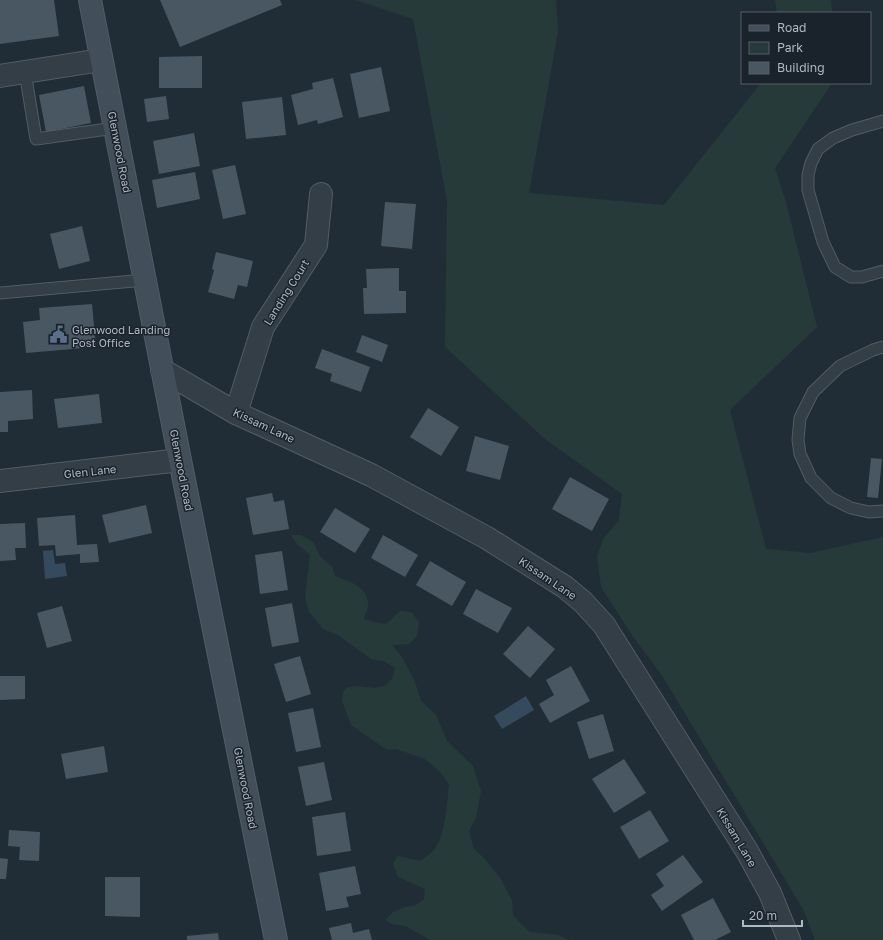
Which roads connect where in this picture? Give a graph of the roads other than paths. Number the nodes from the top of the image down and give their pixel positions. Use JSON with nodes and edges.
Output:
{"nodes":[{"id":1,"x":90,"y":0,"type":"edge"},
{"id":2,"x":101,"y":60,"type":"junction"},
{"id":3,"x":25,"y":72,"type":"junction"},
{"id":4,"x":0,"y":76,"type":"edge"},
{"id":5,"x":883,"y":121,"type":"edge"},
{"id":6,"x":115,"y":128,"type":"junction"},
{"id":7,"x":321,"y":194,"type":"dead end"},
{"id":8,"x":883,"y":271,"type":"edge"},
{"id":9,"x":145,"y":280,"type":"junction"},
{"id":10,"x":0,"y":293,"type":"edge"},
{"id":11,"x":883,"y":347,"type":"edge"},
{"id":12,"x":162,"y":370,"type":"junction"},
{"id":13,"x":236,"y":413,"type":"junction"},
{"id":14,"x":180,"y":460,"type":"junction"},
{"id":15,"x":0,"y":481,"type":"edge"},
{"id":16,"x":883,"y":511,"type":"edge"},
{"id":17,"x":276,"y":940,"type":"edge"},
{"id":18,"x":789,"y":940,"type":"edge"}],
"edges":[{"from":1,"to":2,"type":"main road","name":"Glenwood Road"},
{"from":2,"to":3,"type":"street"},
{"from":2,"to":6,"type":"main road","name":"Glenwood Road"},
{"from":3,"to":4,"type":"street"},
{"from":3,"to":6,"type":"lane"},
{"from":5,"to":8,"type":"lane"},
{"from":6,"to":9,"type":"main road","name":"Glenwood Road"},
{"from":7,"to":13,"type":"street","name":"Landing Court"},
{"from":9,"to":10,"type":"lane"},
{"from":9,"to":12,"type":"main road","name":"Glenwood Road"},
{"from":11,"to":16,"type":"lane"},
{"from":12,"to":13,"type":"street","name":"Kissam Lane"},
{"from":12,"to":14,"type":"main road","name":"Glenwood Road"},
{"from":13,"to":18,"type":"street","name":"Kissam Lane"},
{"from":14,"to":15,"type":"street","name":"Glen Lane"},
{"from":14,"to":17,"type":"main road","name":"Glenwood Road"}]}
